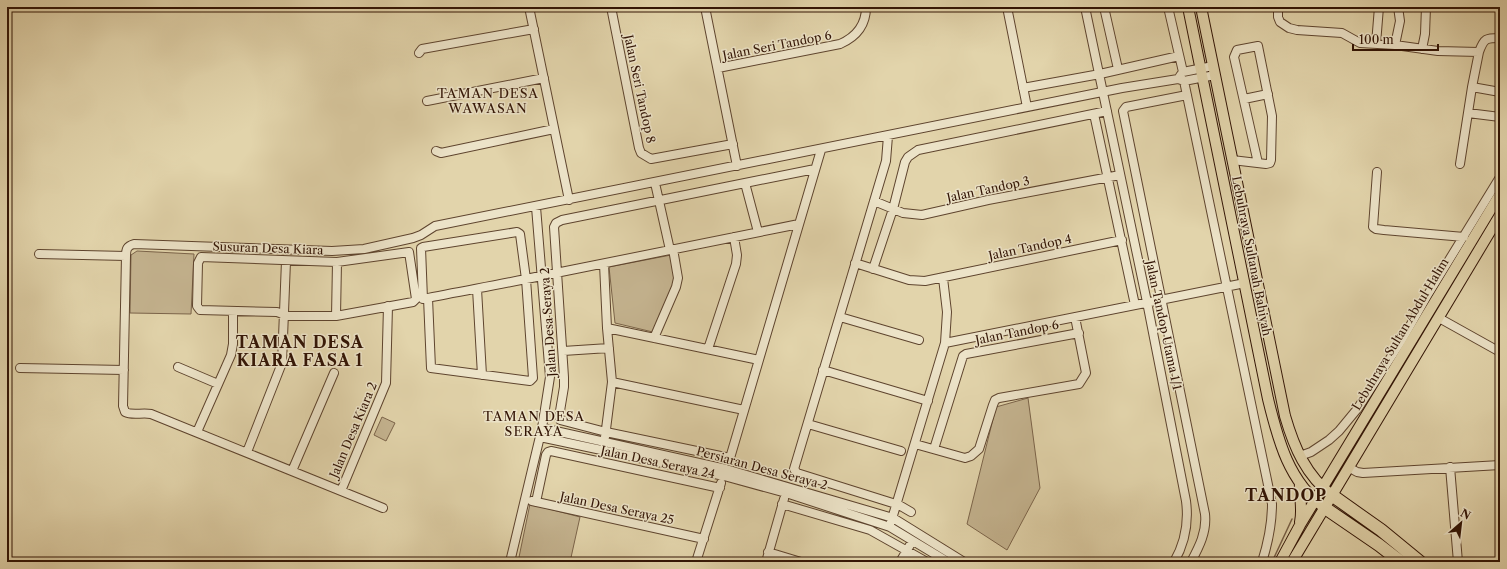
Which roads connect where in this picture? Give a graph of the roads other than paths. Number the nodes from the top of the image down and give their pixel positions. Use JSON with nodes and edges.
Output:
{"nodes":[{"id":1,"x":529,"y":7,"type":"edge"},
{"id":2,"x":611,"y":7,"type":"edge"},
{"id":3,"x":705,"y":7,"type":"edge"},
{"id":4,"x":866,"y":7,"type":"edge"},
{"id":5,"x":1007,"y":7,"type":"edge"},
{"id":6,"x":1085,"y":7,"type":"edge"},
{"id":7,"x":1104,"y":7,"type":"edge"},
{"id":8,"x":1168,"y":7,"type":"edge"},
{"id":9,"x":1188,"y":7,"type":"edge"},
{"id":10,"x":1201,"y":7,"type":"edge"},
{"id":11,"x":1278,"y":7,"type":"edge"},
{"id":12,"x":1379,"y":7,"type":"edge"},
{"id":13,"x":1398,"y":7,"type":"edge"},
{"id":14,"x":1426,"y":7,"type":"edge"},
{"id":15,"x":534,"y":29,"type":"junction"},
{"id":16,"x":1500,"y":38,"type":"edge"},
{"id":17,"x":1376,"y":44,"type":"junction"},
{"id":18,"x":1395,"y":45,"type":"junction"},
{"id":19,"x":1422,"y":49,"type":"junction"},
{"id":20,"x":1479,"y":52,"type":"junction"},
{"id":21,"x":419,"y":53,"type":"dead end"},
{"id":22,"x":1179,"y":56,"type":"junction"},
{"id":23,"x":718,"y":68,"type":"junction"},
{"id":24,"x":1118,"y":69,"type":"junction"},
{"id":25,"x":1214,"y":70,"type":"junction"},
{"id":26,"x":1192,"y":73,"type":"junction"},
{"id":27,"x":1100,"y":74,"type":"junction"},
{"id":28,"x":544,"y":78,"type":"junction"},
{"id":29,"x":1472,"y":87,"type":"junction"},
{"id":30,"x":1023,"y":88,"type":"junction"},
{"id":31,"x":1103,"y":92,"type":"junction"},
{"id":32,"x":1500,"y":92,"type":"edge"},
{"id":33,"x":1268,"y":94,"type":"junction"},
{"id":34,"x":1187,"y":95,"type":"junction"},
{"id":35,"x":1244,"y":99,"type":"junction"},
{"id":36,"x":428,"y":101,"type":"dead end"},
{"id":37,"x":1027,"y":107,"type":"junction"},
{"id":38,"x":1107,"y":111,"type":"junction"},
{"id":39,"x":1468,"y":113,"type":"junction"},
{"id":40,"x":1094,"y":114,"type":"junction"},
{"id":41,"x":1500,"y":117,"type":"edge"},
{"id":42,"x":554,"y":129,"type":"junction"},
{"id":43,"x":888,"y":136,"type":"junction"},
{"id":44,"x":733,"y":144,"type":"junction"},
{"id":45,"x":821,"y":150,"type":"junction"},
{"id":46,"x":436,"y":151,"type":"dead end"},
{"id":47,"x":1232,"y":160,"type":"junction"},
{"id":48,"x":1258,"y":163,"type":"junction"},
{"id":49,"x":1460,"y":164,"type":"dead end"},
{"id":50,"x":737,"y":166,"type":"junction"},
{"id":51,"x":815,"y":169,"type":"junction"},
{"id":52,"x":1377,"y":172,"type":"dead end"},
{"id":53,"x":1120,"y":175,"type":"junction"},
{"id":54,"x":1108,"y":177,"type":"junction"},
{"id":55,"x":1500,"y":177,"type":"edge"},
{"id":56,"x":655,"y":183,"type":"junction"},
{"id":57,"x":746,"y":183,"type":"junction"},
{"id":58,"x":1500,"y":194,"type":"edge"},
{"id":59,"x":568,"y":200,"type":"junction"},
{"id":60,"x":659,"y":200,"type":"junction"},
{"id":61,"x":874,"y":201,"type":"junction"},
{"id":62,"x":536,"y":207,"type":"junction"},
{"id":63,"x":893,"y":209,"type":"junction"},
{"id":64,"x":1500,"y":216,"type":"edge"},
{"id":65,"x":799,"y":224,"type":"junction"},
{"id":66,"x":758,"y":232,"type":"junction"},
{"id":67,"x":734,"y":237,"type":"junction"},
{"id":68,"x":1464,"y":237,"type":"junction"},
{"id":69,"x":1122,"y":240,"type":"junction"},
{"id":70,"x":671,"y":250,"type":"junction"},
{"id":71,"x":39,"y":254,"type":"dead end"},
{"id":72,"x":126,"y":256,"type":"junction"},
{"id":73,"x":286,"y":261,"type":"junction"},
{"id":74,"x":337,"y":262,"type":"junction"},
{"id":75,"x":855,"y":263,"type":"junction"},
{"id":76,"x":604,"y":264,"type":"junction"},
{"id":77,"x":873,"y":269,"type":"junction"},
{"id":78,"x":557,"y":273,"type":"junction"},
{"id":79,"x":542,"y":276,"type":"junction"},
{"id":80,"x":943,"y":278,"type":"junction"},
{"id":81,"x":526,"y":279,"type":"junction"},
{"id":82,"x":1245,"y":283,"type":"junction"},
{"id":83,"x":1226,"y":286,"type":"junction"},
{"id":84,"x":477,"y":289,"type":"junction"},
{"id":85,"x":428,"y":298,"type":"junction"},
{"id":86,"x":1162,"y":299,"type":"junction"},
{"id":87,"x":1148,"y":302,"type":"junction"},
{"id":88,"x":1136,"y":305,"type":"junction"},
{"id":89,"x":388,"y":306,"type":"junction"},
{"id":90,"x":233,"y":311,"type":"junction"},
{"id":91,"x":285,"y":316,"type":"junction"},
{"id":92,"x":336,"y":316,"type":"junction"},
{"id":93,"x":840,"y":317,"type":"junction"},
{"id":94,"x":1075,"y":317,"type":"junction"},
{"id":95,"x":1439,"y":318,"type":"junction"},
{"id":96,"x":607,"y":328,"type":"junction"},
{"id":97,"x":1079,"y":332,"type":"junction"},
{"id":98,"x":654,"y":338,"type":"junction"},
{"id":99,"x":919,"y":340,"type":"dead end"},
{"id":100,"x":963,"y":340,"type":"junction"},
{"id":101,"x":946,"y":343,"type":"junction"},
{"id":102,"x":609,"y":348,"type":"junction"},
{"id":103,"x":708,"y":349,"type":"junction"},
{"id":104,"x":563,"y":350,"type":"junction"},
{"id":105,"x":1500,"y":352,"type":"edge"},
{"id":106,"x":966,"y":354,"type":"junction"},
{"id":107,"x":759,"y":360,"type":"junction"},
{"id":108,"x":178,"y":367,"type":"dead end"},
{"id":109,"x":20,"y":368,"type":"dead end"},
{"id":110,"x":124,"y":370,"type":"junction"},
{"id":111,"x":823,"y":370,"type":"junction"},
{"id":112,"x":334,"y":373,"type":"dead end"},
{"id":113,"x":482,"y":375,"type":"junction"},
{"id":114,"x":612,"y":382,"type":"junction"},
{"id":115,"x":218,"y":384,"type":"junction"},
{"id":116,"x":928,"y":401,"type":"junction"},
{"id":117,"x":744,"y":410,"type":"junction"},
{"id":118,"x":808,"y":424,"type":"junction"},
{"id":119,"x":542,"y":428,"type":"junction"},
{"id":120,"x":197,"y":432,"type":"junction"},
{"id":121,"x":606,"y":432,"type":"junction"},
{"id":122,"x":540,"y":437,"type":"junction"},
{"id":123,"x":604,"y":442,"type":"junction"},
{"id":124,"x":915,"y":444,"type":"junction"},
{"id":125,"x":934,"y":449,"type":"junction"},
{"id":126,"x":901,"y":451,"type":"dead end"},
{"id":127,"x":247,"y":452,"type":"junction"},
{"id":128,"x":1300,"y":456,"type":"junction"},
{"id":129,"x":1500,"y":465,"type":"edge"},
{"id":130,"x":1450,"y":467,"type":"junction"},
{"id":131,"x":1350,"y":468,"type":"junction"},
{"id":132,"x":1308,"y":470,"type":"junction"},
{"id":133,"x":1334,"y":470,"type":"junction"},
{"id":134,"x":292,"y":471,"type":"junction"},
{"id":135,"x":725,"y":473,"type":"junction"},
{"id":136,"x":1300,"y":482,"type":"junction"},
{"id":137,"x":720,"y":488,"type":"junction"},
{"id":138,"x":341,"y":491,"type":"junction"},
{"id":139,"x":1328,"y":492,"type":"junction"},
{"id":140,"x":786,"y":494,"type":"junction"},
{"id":141,"x":525,"y":500,"type":"junction"},
{"id":142,"x":536,"y":502,"type":"junction"},
{"id":143,"x":782,"y":504,"type":"junction"},
{"id":144,"x":897,"y":505,"type":"junction"},
{"id":145,"x":1320,"y":505,"type":"junction"},
{"id":146,"x":383,"y":508,"type":"dead end"},
{"id":147,"x":911,"y":512,"type":"dead end"},
{"id":148,"x":893,"y":518,"type":"junction"},
{"id":149,"x":1300,"y":525,"type":"junction"},
{"id":150,"x":890,"y":527,"type":"junction"},
{"id":151,"x":704,"y":539,"type":"junction"},
{"id":152,"x":913,"y":541,"type":"junction"},
{"id":153,"x":907,"y":550,"type":"junction"},
{"id":154,"x":768,"y":552,"type":"junction"},
{"id":155,"x":1176,"y":558,"type":"edge"},
{"id":156,"x":510,"y":562,"type":"edge"},
{"id":157,"x":696,"y":562,"type":"edge"},
{"id":158,"x":766,"y":562,"type":"edge"},
{"id":159,"x":801,"y":562,"type":"edge"},
{"id":160,"x":900,"y":562,"type":"edge"},
{"id":161,"x":927,"y":562,"type":"edge"},
{"id":162,"x":948,"y":562,"type":"edge"},
{"id":163,"x":964,"y":562,"type":"edge"},
{"id":164,"x":1190,"y":562,"type":"edge"},
{"id":165,"x":1262,"y":562,"type":"edge"},
{"id":166,"x":1280,"y":562,"type":"edge"},
{"id":167,"x":1292,"y":562,"type":"edge"},
{"id":168,"x":1401,"y":562,"type":"edge"},
{"id":169,"x":1420,"y":562,"type":"edge"},
{"id":170,"x":1458,"y":562,"type":"edge"}],
"edges":[{"from":1,"to":15,"type":"street"},
{"from":2,"to":44,"type":"street","name":"Jalan Seri Tandop 8"},
{"from":3,"to":23,"type":"street"},
{"from":4,"to":23,"type":"street","name":"Jalan Seri Tandop 6"},
{"from":5,"to":30,"type":"street"},
{"from":6,"to":27,"type":"street","name":"Jalan Tandop Utama 1/1"},
{"from":7,"to":24,"type":"street"},
{"from":8,"to":22,"type":"street"},
{"from":9,"to":26,"type":"main road","name":"Lebuhraya Sultanah Bahiyah"},
{"from":10,"to":25,"type":"main road","name":"Lebuhraya Sultanah Bahiyah"},
{"from":11,"to":17,"type":"street"},
{"from":12,"to":17,"type":"street"},
{"from":13,"to":18,"type":"street"},
{"from":14,"to":19,"type":"street"},
{"from":15,"to":21,"type":"street"},
{"from":15,"to":28,"type":"street"},
{"from":16,"to":20,"type":"street"},
{"from":17,"to":18,"type":"street"},
{"from":18,"to":19,"type":"street"},
{"from":19,"to":20,"type":"street"},
{"from":20,"to":29,"type":"street"},
{"from":22,"to":24,"type":"street"},
{"from":22,"to":26,"type":"street"},
{"from":23,"to":44,"type":"street"},
{"from":24,"to":27,"type":"street"},
{"from":25,"to":26,"type":"street"},
{"from":25,"to":47,"type":"main road","name":"Lebuhraya Sultanah Bahiyah"},
{"from":26,"to":31,"type":"street"},
{"from":26,"to":34,"type":"street"},
{"from":26,"to":82,"type":"main road","name":"Lebuhraya Sultanah Bahiyah"},
{"from":27,"to":30,"type":"street"},
{"from":27,"to":31,"type":"street","name":"Jalan Tandop Utama 1/1"},
{"from":28,"to":36,"type":"street"},
{"from":28,"to":42,"type":"street"},
{"from":29,"to":32,"type":"street"},
{"from":29,"to":39,"type":"street"},
{"from":30,"to":37,"type":"street"},
{"from":31,"to":37,"type":"street"},
{"from":31,"to":38,"type":"street","name":"Jalan Tandop Utama 1/1"},
{"from":33,"to":35,"type":"street"},
{"from":33,"to":35,"type":"street"},
{"from":33,"to":48,"type":"street"},
{"from":34,"to":83,"type":"street"},
{"from":34,"to":86,"type":"street"},
{"from":35,"to":48,"type":"street"},
{"from":37,"to":43,"type":"street"},
{"from":38,"to":40,"type":"street"},
{"from":38,"to":53,"type":"street","name":"Jalan Tandop Utama 1/1"},
{"from":39,"to":41,"type":"street"},
{"from":39,"to":49,"type":"street"},
{"from":40,"to":54,"type":"street"},
{"from":40,"to":63,"type":"street"},
{"from":42,"to":46,"type":"street"},
{"from":42,"to":59,"type":"street"},
{"from":43,"to":45,"type":"street"},
{"from":43,"to":61,"type":"street"},
{"from":44,"to":50,"type":"street"},
{"from":45,"to":50,"type":"street"},
{"from":45,"to":51,"type":"street"},
{"from":47,"to":48,"type":"street"},
{"from":47,"to":128,"type":"main road","name":"Lebuhraya Sultanah Bahiyah"},
{"from":50,"to":56,"type":"street"},
{"from":51,"to":57,"type":"street"},
{"from":51,"to":65,"type":"street"},
{"from":52,"to":68,"type":"street"},
{"from":53,"to":54,"type":"street","name":"Jalan Tandop 3"},
{"from":53,"to":87,"type":"street","name":"Jalan Tandop Utama 1/1"},
{"from":54,"to":63,"type":"street","name":"Jalan Tandop 3"},
{"from":54,"to":69,"type":"street"},
{"from":55,"to":68,"type":"street"},
{"from":56,"to":59,"type":"street"},
{"from":56,"to":60,"type":"street"},
{"from":57,"to":60,"type":"street"},
{"from":57,"to":66,"type":"street"},
{"from":58,"to":133,"type":"main road","name":"Lebuhraya Sultan Abdul Halim"},
{"from":59,"to":62,"type":"street"},
{"from":60,"to":70,"type":"street"},
{"from":60,"to":78,"type":"street","name":"Jalan Desa Seraya 2"},
{"from":61,"to":63,"type":"street","name":"Jalan Tandop 3"},
{"from":61,"to":75,"type":"street"},
{"from":62,"to":72,"type":"street"},
{"from":62,"to":79,"type":"street"},
{"from":63,"to":77,"type":"street"},
{"from":64,"to":95,"type":"main road","name":"Lebuhraya Sultan Abdul Halim"},
{"from":65,"to":66,"type":"street"},
{"from":65,"to":107,"type":"street"},
{"from":66,"to":67,"type":"street"},
{"from":67,"to":70,"type":"street"},
{"from":67,"to":103,"type":"street"},
{"from":68,"to":128,"type":"street"},
{"from":69,"to":80,"type":"street","name":"Jalan Tandop 4"},
{"from":69,"to":88,"type":"street"},
{"from":70,"to":76,"type":"street"},
{"from":70,"to":98,"type":"street"},
{"from":71,"to":72,"type":"street"},
{"from":72,"to":110,"type":"street"},
{"from":73,"to":74,"type":"street","name":"Susuran Desa Kiara"},
{"from":73,"to":90,"type":"street","name":"Susuran Desa Kiara"},
{"from":73,"to":91,"type":"street"},
{"from":74,"to":89,"type":"street","name":"Susuran Desa Kiara"},
{"from":74,"to":92,"type":"street"},
{"from":75,"to":77,"type":"street","name":"Jalan Tandop 4"},
{"from":75,"to":93,"type":"street"},
{"from":76,"to":78,"type":"street"},
{"from":76,"to":96,"type":"street"},
{"from":77,"to":80,"type":"street","name":"Jalan Tandop 4"},
{"from":78,"to":79,"type":"street"},
{"from":78,"to":104,"type":"street","name":"Jalan Desa Seraya 2"},
{"from":79,"to":81,"type":"street"},
{"from":79,"to":119,"type":"street"},
{"from":80,"to":101,"type":"street"},
{"from":81,"to":84,"type":"street"},
{"from":81,"to":85,"type":"street"},
{"from":81,"to":113,"type":"street"},
{"from":82,"to":83,"type":"street"},
{"from":82,"to":136,"type":"main road","name":"Lebuhraya Sultanah Bahiyah"},
{"from":83,"to":86,"type":"street"},
{"from":83,"to":165,"type":"street"},
{"from":84,"to":85,"type":"street"},
{"from":84,"to":113,"type":"street"},
{"from":85,"to":113,"type":"street"},
{"from":86,"to":87,"type":"street"},
{"from":86,"to":164,"type":"street"},
{"from":87,"to":88,"type":"street"},
{"from":87,"to":155,"type":"street","name":"Jalan Tandop Utama 1/1"},
{"from":88,"to":94,"type":"street"},
{"from":89,"to":92,"type":"street"},
{"from":89,"to":138,"type":"street","name":"Jalan Desa Kiara 2"},
{"from":90,"to":91,"type":"street"},
{"from":90,"to":115,"type":"street"},
{"from":91,"to":92,"type":"street"},
{"from":91,"to":127,"type":"street"},
{"from":93,"to":99,"type":"street"},
{"from":93,"to":111,"type":"street"},
{"from":94,"to":97,"type":"street"},
{"from":94,"to":100,"type":"street"},
{"from":95,"to":105,"type":"street"},
{"from":95,"to":131,"type":"main road","name":"Lebuhraya Sultan Abdul Halim"},
{"from":96,"to":98,"type":"street"},
{"from":96,"to":102,"type":"street"},
{"from":97,"to":106,"type":"street","name":"Jalan Tandop 6"},
{"from":97,"to":125,"type":"street"},
{"from":98,"to":103,"type":"street"},
{"from":100,"to":101,"type":"street"},
{"from":100,"to":106,"type":"street"},
{"from":101,"to":116,"type":"street"},
{"from":102,"to":104,"type":"street"},
{"from":102,"to":114,"type":"street"},
{"from":103,"to":107,"type":"street"},
{"from":104,"to":121,"type":"street","name":"Jalan Desa Seraya 2"},
{"from":106,"to":125,"type":"street","name":"Jalan Tandop 6"},
{"from":107,"to":117,"type":"street"},
{"from":108,"to":115,"type":"street"},
{"from":109,"to":110,"type":"street"},
{"from":110,"to":120,"type":"street"},
{"from":111,"to":116,"type":"street"},
{"from":111,"to":118,"type":"street"},
{"from":112,"to":134,"type":"street"},
{"from":114,"to":117,"type":"street"},
{"from":114,"to":121,"type":"street"},
{"from":115,"to":120,"type":"street"},
{"from":116,"to":124,"type":"street"},
{"from":117,"to":121,"type":"street"},
{"from":118,"to":126,"type":"street"},
{"from":118,"to":144,"type":"street"},
{"from":119,"to":122,"type":"street"},
{"from":119,"to":123,"type":"street","name":"Persiaran Desa Seraya 2"},
{"from":120,"to":127,"type":"street"},
{"from":121,"to":123,"type":"street"},
{"from":122,"to":135,"type":"street","name":"Persiaran Desa Seraya 2"},
{"from":122,"to":141,"type":"street"},
{"from":123,"to":135,"type":"street","name":"Persiaran Desa Seraya 2"},
{"from":124,"to":125,"type":"street"},
{"from":124,"to":144,"type":"street"},
{"from":127,"to":134,"type":"street"},
{"from":128,"to":132,"type":"main road","name":"Lebuhraya Sultanah Bahiyah"},
{"from":129,"to":130,"type":"street"},
{"from":130,"to":131,"type":"street"},
{"from":130,"to":170,"type":"street"},
{"from":131,"to":139,"type":"main road","name":"Lebuhraya Sultan Abdul Halim"},
{"from":132,"to":133,"type":"main road"},
{"from":132,"to":139,"type":"main road","name":"Lebuhraya Sultanah Bahiyah"},
{"from":133,"to":139,"type":"main road","name":"Lebuhraya Sultan Abdul Halim"},
{"from":134,"to":138,"type":"street"},
{"from":135,"to":137,"type":"street"},
{"from":135,"to":140,"type":"street","name":"Persiaran Desa Seraya 2"},
{"from":135,"to":148,"type":"street","name":"Persiaran Desa Seraya 2"},
{"from":136,"to":145,"type":"main road","name":"Lebuhraya Sultanah Bahiyah"},
{"from":136,"to":149,"type":"main road"},
{"from":137,"to":142,"type":"street","name":"Jalan Desa Seraya 24"},
{"from":137,"to":151,"type":"street"},
{"from":138,"to":146,"type":"street"},
{"from":139,"to":145,"type":"main road"},
{"from":139,"to":169,"type":"highway"},
{"from":140,"to":143,"type":"street"},
{"from":140,"to":150,"type":"street","name":"Persiaran Desa Seraya 2"},
{"from":141,"to":142,"type":"street","name":"Jalan Desa Seraya 25"},
{"from":141,"to":156,"type":"street"},
{"from":142,"to":151,"type":"street","name":"Jalan Desa Seraya 25"},
{"from":143,"to":153,"type":"street"},
{"from":143,"to":154,"type":"street"},
{"from":144,"to":147,"type":"street"},
{"from":144,"to":148,"type":"street"},
{"from":145,"to":149,"type":"main road"},
{"from":145,"to":167,"type":"main road"},
{"from":145,"to":168,"type":"highway"},
{"from":148,"to":150,"type":"street"},
{"from":148,"to":163,"type":"street","name":"Persiaran Desa Seraya 2"},
{"from":149,"to":166,"type":"main road"},
{"from":150,"to":152,"type":"street","name":"Persiaran Desa Seraya 2"},
{"from":151,"to":157,"type":"street"},
{"from":152,"to":153,"type":"street"},
{"from":152,"to":162,"type":"street","name":"Persiaran Desa Seraya 2"},
{"from":153,"to":160,"type":"street"},
{"from":153,"to":161,"type":"street"},
{"from":154,"to":158,"type":"street"},
{"from":154,"to":159,"type":"street"},
{"from":155,"to":164,"type":"street"}]}
